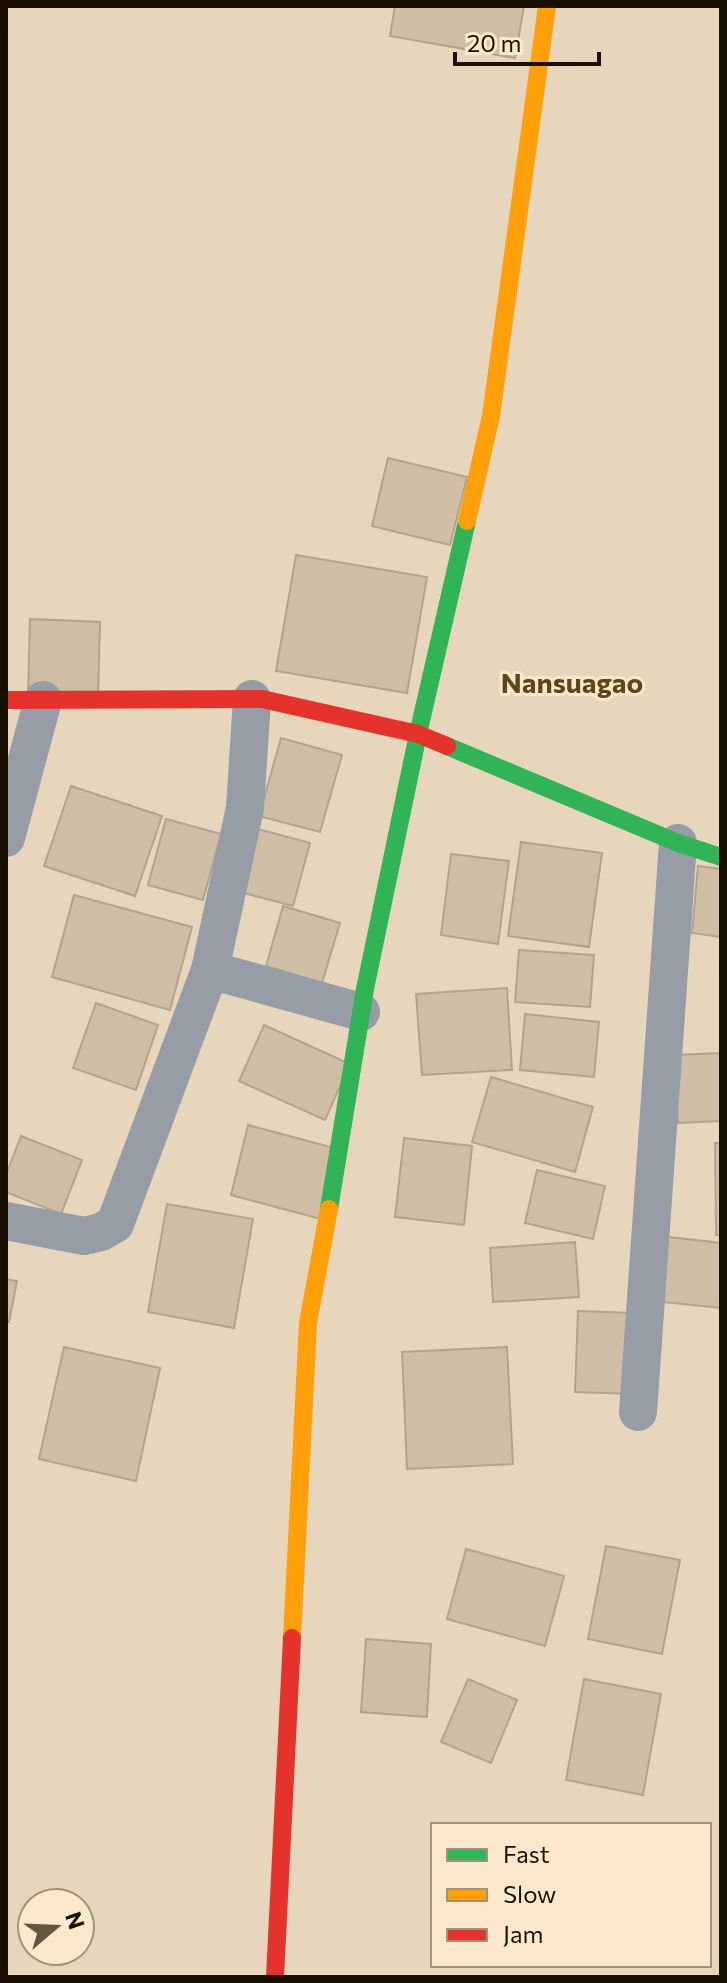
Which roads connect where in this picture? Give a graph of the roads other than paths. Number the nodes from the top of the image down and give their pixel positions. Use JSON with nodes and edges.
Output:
{"nodes":[{"id":1,"x":547,"y":6,"type":"edge"},
{"id":2,"x":252,"y":699,"type":"junction"},
{"id":3,"x":24,"y":700,"type":"edge"},
{"id":4,"x":418,"y":734,"type":"junction"},
{"id":5,"x":6,"y":838,"type":"edge"},
{"id":6,"x":678,"y":843,"type":"junction"},
{"id":7,"x":721,"y":857,"type":"edge"},
{"id":8,"x":210,"y":970,"type":"junction"},
{"id":9,"x":361,"y":1012,"type":"junction"},
{"id":10,"x":6,"y":1221,"type":"edge"},
{"id":11,"x":638,"y":1412,"type":"dead end"},
{"id":12,"x":275,"y":1977,"type":"edge"}],
"edges":[{"from":1,"to":4,"type":"street"},
{"from":2,"to":3,"type":"street"},
{"from":2,"to":4,"type":"street"},
{"from":2,"to":8,"type":"street"},
{"from":3,"to":5,"type":"street"},
{"from":4,"to":6,"type":"street"},
{"from":4,"to":9,"type":"street"},
{"from":6,"to":7,"type":"street"},
{"from":6,"to":11,"type":"street"},
{"from":8,"to":9,"type":"street"},
{"from":8,"to":10,"type":"street"},
{"from":9,"to":12,"type":"street"}]}
